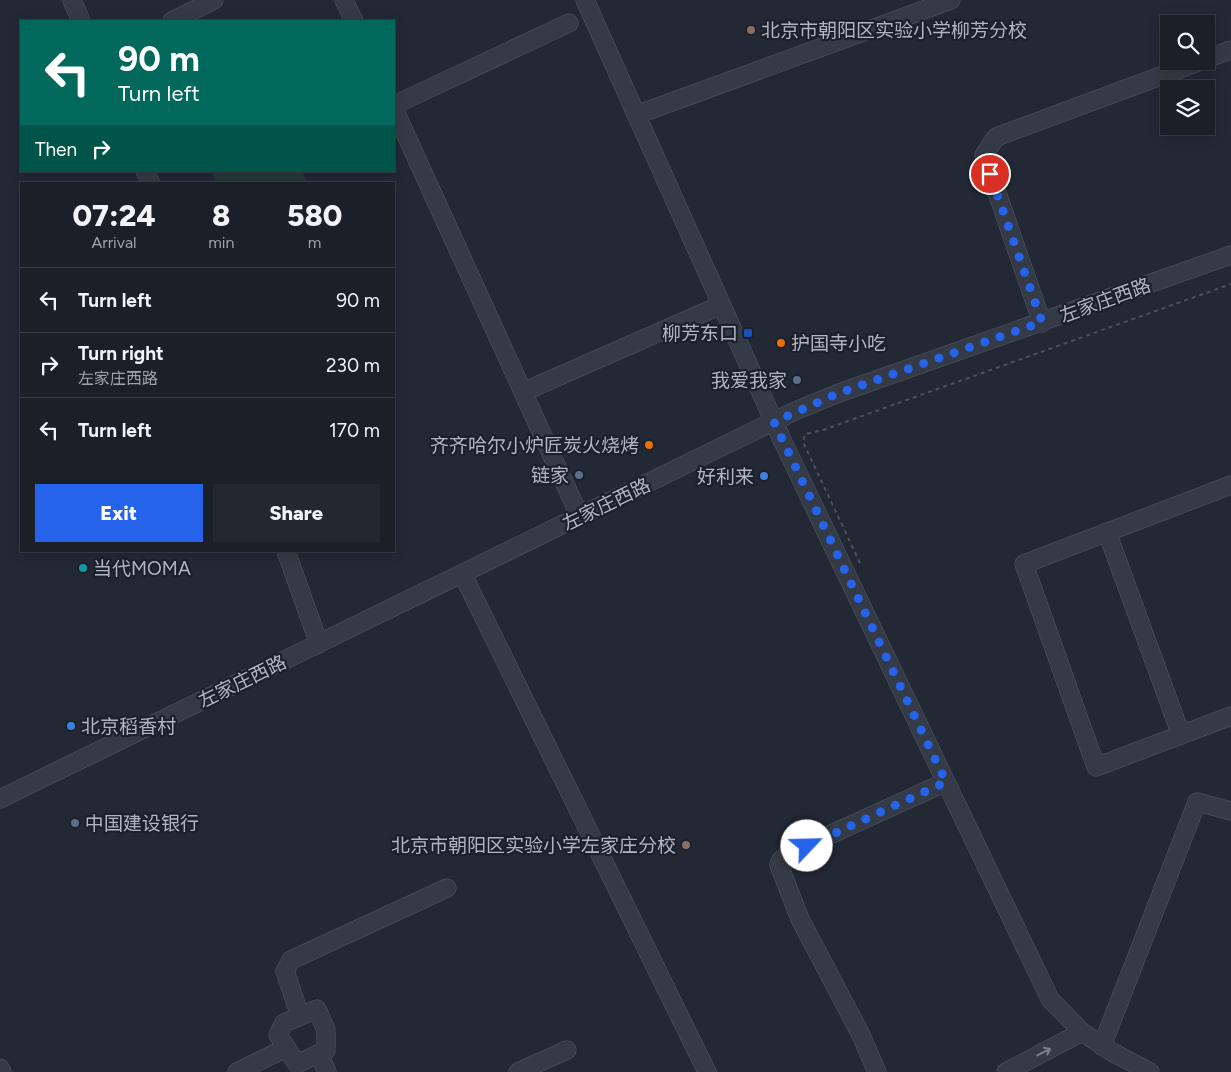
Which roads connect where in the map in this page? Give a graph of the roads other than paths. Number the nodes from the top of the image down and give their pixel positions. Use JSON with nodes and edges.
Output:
{"nodes":[{"id":1,"x":72,"y":0,"type":"edge"},
{"id":2,"x":214,"y":0,"type":"edge"},
{"id":3,"x":344,"y":0,"type":"edge"},
{"id":4,"x":585,"y":0,"type":"edge"},
{"id":5,"x":951,"y":0,"type":"edge"},
{"id":6,"x":81,"y":20,"type":"edge"},
{"id":7,"x":174,"y":20,"type":"edge"},
{"id":8,"x":354,"y":20,"type":"edge"},
{"id":9,"x":569,"y":24,"type":"dead end"},
{"id":10,"x":1231,"y":50,"type":"edge"},
{"id":11,"x":1215,"y":56,"type":"edge"},
{"id":12,"x":1177,"y":70,"type":"edge"},
{"id":13,"x":395,"y":107,"type":"edge"},
{"id":14,"x":395,"y":109,"type":"edge"},
{"id":15,"x":636,"y":115,"type":"junction"},
{"id":16,"x":1231,"y":255,"type":"edge"},
{"id":17,"x":721,"y":305,"type":"junction"},
{"id":18,"x":1042,"y":322,"type":"junction"},
{"id":19,"x":523,"y":392,"type":"junction"},
{"id":20,"x":774,"y":422,"type":"junction"},
{"id":21,"x":1231,"y":485,"type":"edge"},
{"id":22,"x":580,"y":517,"type":"junction"},
{"id":23,"x":1107,"y":532,"type":"junction"},
{"id":24,"x":286,"y":552,"type":"edge"},
{"id":25,"x":463,"y":575,"type":"junction"},
{"id":26,"x":319,"y":644,"type":"junction"},
{"id":27,"x":1231,"y":716,"type":"edge"},
{"id":28,"x":1181,"y":735,"type":"junction"},
{"id":29,"x":946,"y":782,"type":"junction"},
{"id":30,"x":0,"y":798,"type":"edge"},
{"id":31,"x":1231,"y":810,"type":"edge"},
{"id":32,"x":447,"y":888,"type":"dead end"},
{"id":33,"x":300,"y":1016,"type":"junction"},
{"id":34,"x":1082,"y":1032,"type":"junction"},
{"id":35,"x":1102,"y":1046,"type":"junction"},
{"id":36,"x":286,"y":1048,"type":"junction"},
{"id":37,"x":566,"y":1050,"type":"dead end"},
{"id":38,"x":319,"y":1053,"type":"junction"},
{"id":39,"x":0,"y":1068,"type":"edge"},
{"id":40,"x":246,"y":1070,"type":"edge"},
{"id":41,"x":2,"y":1072,"type":"edge"},
{"id":42,"x":327,"y":1072,"type":"edge"},
{"id":43,"x":518,"y":1072,"type":"edge"},
{"id":44,"x":707,"y":1072,"type":"edge"},
{"id":45,"x":877,"y":1072,"type":"edge"},
{"id":46,"x":1006,"y":1072,"type":"edge"},
{"id":47,"x":1150,"y":1072,"type":"edge"}],
"edges":[{"from":1,"to":6,"type":"street"},
{"from":2,"to":7,"type":"street"},
{"from":3,"to":8,"type":"street"},
{"from":4,"to":15,"type":"street"},
{"from":5,"to":15,"type":"street"},
{"from":9,"to":13,"type":"street"},
{"from":10,"to":11,"type":"street"},
{"from":12,"to":18,"type":"street"},
{"from":14,"to":19,"type":"street"},
{"from":15,"to":17,"type":"street"},
{"from":16,"to":18,"type":"street","name":"左家庄西路"},
{"from":17,"to":19,"type":"street"},
{"from":17,"to":20,"type":"street"},
{"from":18,"to":20,"type":"street","name":"左家庄西路"},
{"from":19,"to":22,"type":"street"},
{"from":20,"to":22,"type":"street","name":"左家庄西路"},
{"from":20,"to":29,"type":"street"},
{"from":21,"to":23,"type":"street"},
{"from":22,"to":25,"type":"street","name":"左家庄西路"},
{"from":23,"to":28,"type":"street"},
{"from":23,"to":28,"type":"street"},
{"from":24,"to":26,"type":"street"},
{"from":25,"to":26,"type":"street","name":"左家庄西路"},
{"from":25,"to":44,"type":"street"},
{"from":26,"to":30,"type":"street","name":"左家庄西路"},
{"from":27,"to":28,"type":"street"},
{"from":29,"to":34,"type":"street"},
{"from":29,"to":45,"type":"street"},
{"from":31,"to":35,"type":"street"},
{"from":32,"to":33,"type":"street"},
{"from":33,"to":36,"type":"street"},
{"from":33,"to":38,"type":"street"},
{"from":34,"to":35,"type":"street"},
{"from":46,"to":34,"type":"street","one_way":true},
{"from":35,"to":47,"type":"street"},
{"from":36,"to":38,"type":"street"},
{"from":36,"to":40,"type":"street"},
{"from":37,"to":43,"type":"street"},
{"from":38,"to":42,"type":"street"},
{"from":39,"to":41,"type":"street"}]}
